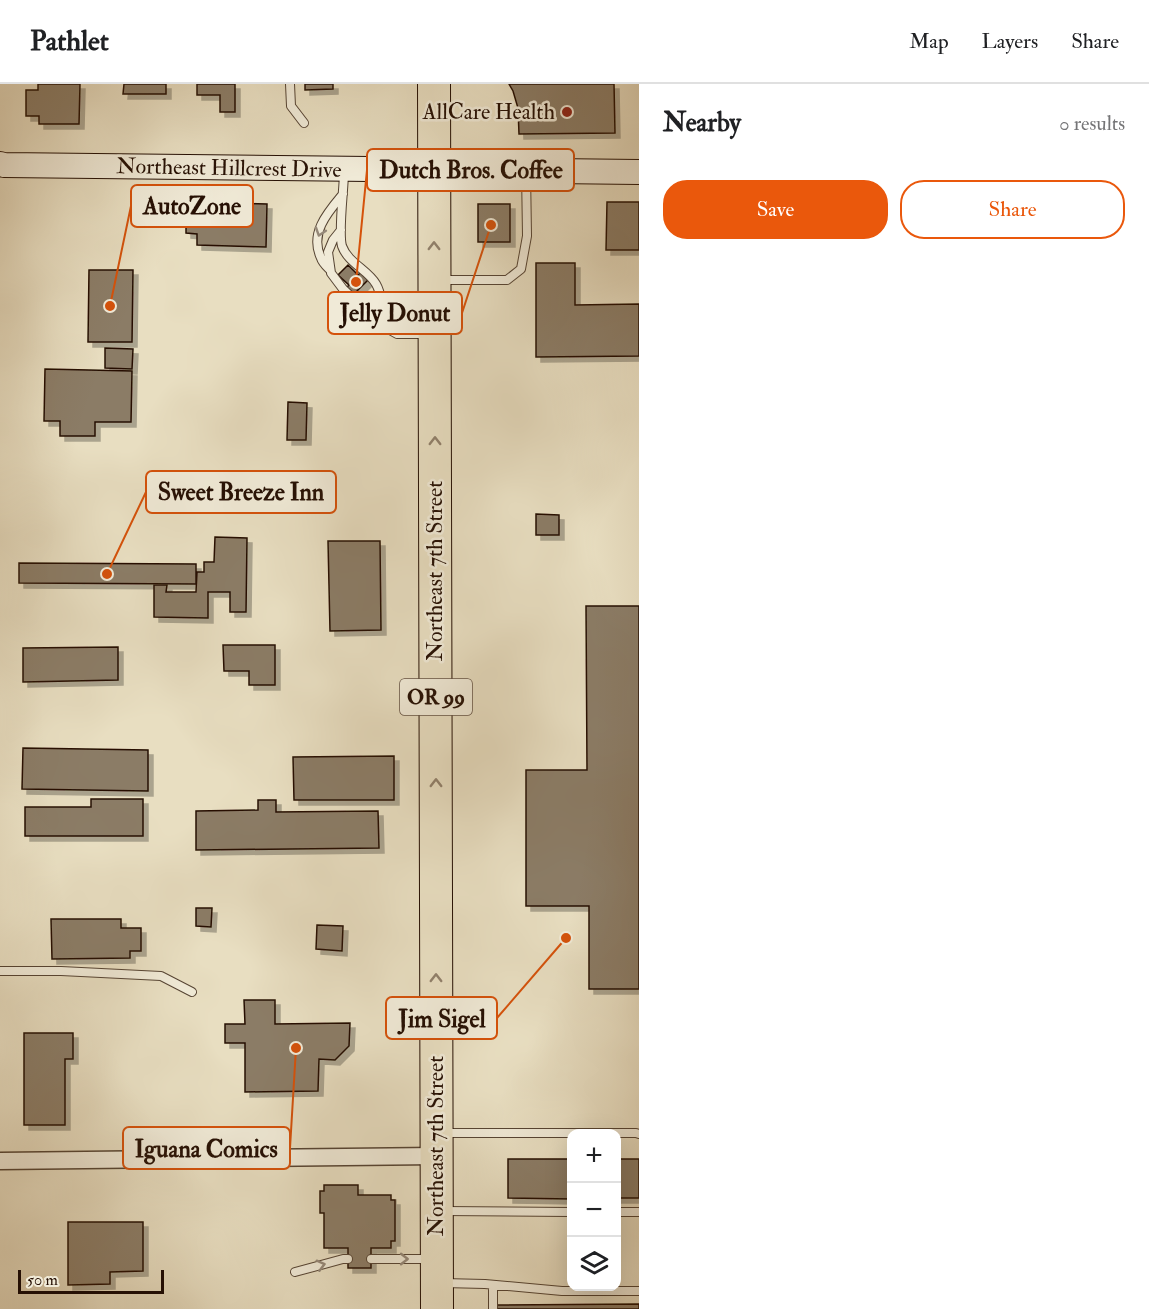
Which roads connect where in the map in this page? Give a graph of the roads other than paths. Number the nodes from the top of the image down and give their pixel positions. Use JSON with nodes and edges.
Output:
{"nodes":[{"id":1,"x":290,"y":84,"type":"edge"},
{"id":2,"x":434,"y":84,"type":"edge"},
{"id":3,"x":304,"y":123,"type":"dead end"},
{"id":4,"x":0,"y":164,"type":"edge"},
{"id":5,"x":344,"y":169,"type":"junction"},
{"id":6,"x":434,"y":170,"type":"junction"},
{"id":7,"x":526,"y":171,"type":"junction"},
{"id":8,"x":639,"y":172,"type":"edge"},
{"id":9,"x":343,"y":194,"type":"junction"},
{"id":10,"x":341,"y":231,"type":"junction"},
{"id":11,"x":331,"y":273,"type":"junction"},
{"id":12,"x":434,"y":279,"type":"junction"},
{"id":13,"x":381,"y":325,"type":"junction"},
{"id":14,"x":435,"y":334,"type":"junction"},
{"id":15,"x":0,"y":971,"type":"edge"},
{"id":16,"x":192,"y":992,"type":"dead end"},
{"id":17,"x":639,"y":1134,"type":"edge"},
{"id":18,"x":436,"y":1144,"type":"junction"},
{"id":19,"x":0,"y":1161,"type":"edge"},
{"id":20,"x":436,"y":1211,"type":"junction"},
{"id":21,"x":567,"y":1212,"type":"edge"},
{"id":22,"x":621,"y":1212,"type":"edge"},
{"id":23,"x":639,"y":1212,"type":"edge"},
{"id":24,"x":348,"y":1259,"type":"dead end"},
{"id":25,"x":371,"y":1259,"type":"dead end"},
{"id":26,"x":295,"y":1272,"type":"dead end"},
{"id":27,"x":437,"y":1284,"type":"edge"},
{"id":28,"x":493,"y":1285,"type":"junction"},
{"id":29,"x":639,"y":1291,"type":"edge"},
{"id":30,"x":493,"y":1309,"type":"edge"}],
"edges":[{"from":1,"to":3,"type":"lane"},
{"from":2,"to":6,"type":"highway","name":"Northeast 7th Street","number":"OR 99"},
{"from":4,"to":5,"type":"street","name":"Northeast Hillcrest Drive"},
{"from":5,"to":6,"type":"street","name":"Northeast Hillcrest Drive"},
{"from":5,"to":9,"type":"lane"},
{"from":6,"to":7,"type":"street","name":"Northeast Hillcrest Drive"},
{"from":12,"to":6,"type":"highway","name":"Northeast 7th Street","number":"OR 99","one_way":true},
{"from":7,"to":8,"type":"street","name":"Northeast Hillcrest Drive"},
{"from":7,"to":12,"type":"lane"},
{"from":9,"to":10,"type":"lane"},
{"from":9,"to":11,"type":"lane","one_way":true},
{"from":10,"to":11,"type":"lane"},
{"from":10,"to":13,"type":"lane"},
{"from":11,"to":13,"type":"lane"},
{"from":12,"to":14,"type":"highway","name":"Northeast 7th Street","number":"OR 99"},
{"from":13,"to":14,"type":"lane"},
{"from":18,"to":14,"type":"highway","name":"Northeast 7th Street","number":"OR 99","one_way":true},
{"from":15,"to":16,"type":"lane"},
{"from":17,"to":18,"type":"lane"},
{"from":18,"to":19,"type":"street"},
{"from":18,"to":20,"type":"highway","name":"Northeast 7th Street","number":"OR 99"},
{"from":20,"to":21,"type":"lane"},
{"from":20,"to":27,"type":"highway","name":"Northeast 7th Street","number":"OR 99"},
{"from":22,"to":23,"type":"lane"},
{"from":26,"to":24,"type":"lane","one_way":true},
{"from":25,"to":27,"type":"lane","one_way":true},
{"from":27,"to":28,"type":"lane"},
{"from":28,"to":29,"type":"lane"},
{"from":28,"to":30,"type":"lane"}]}
